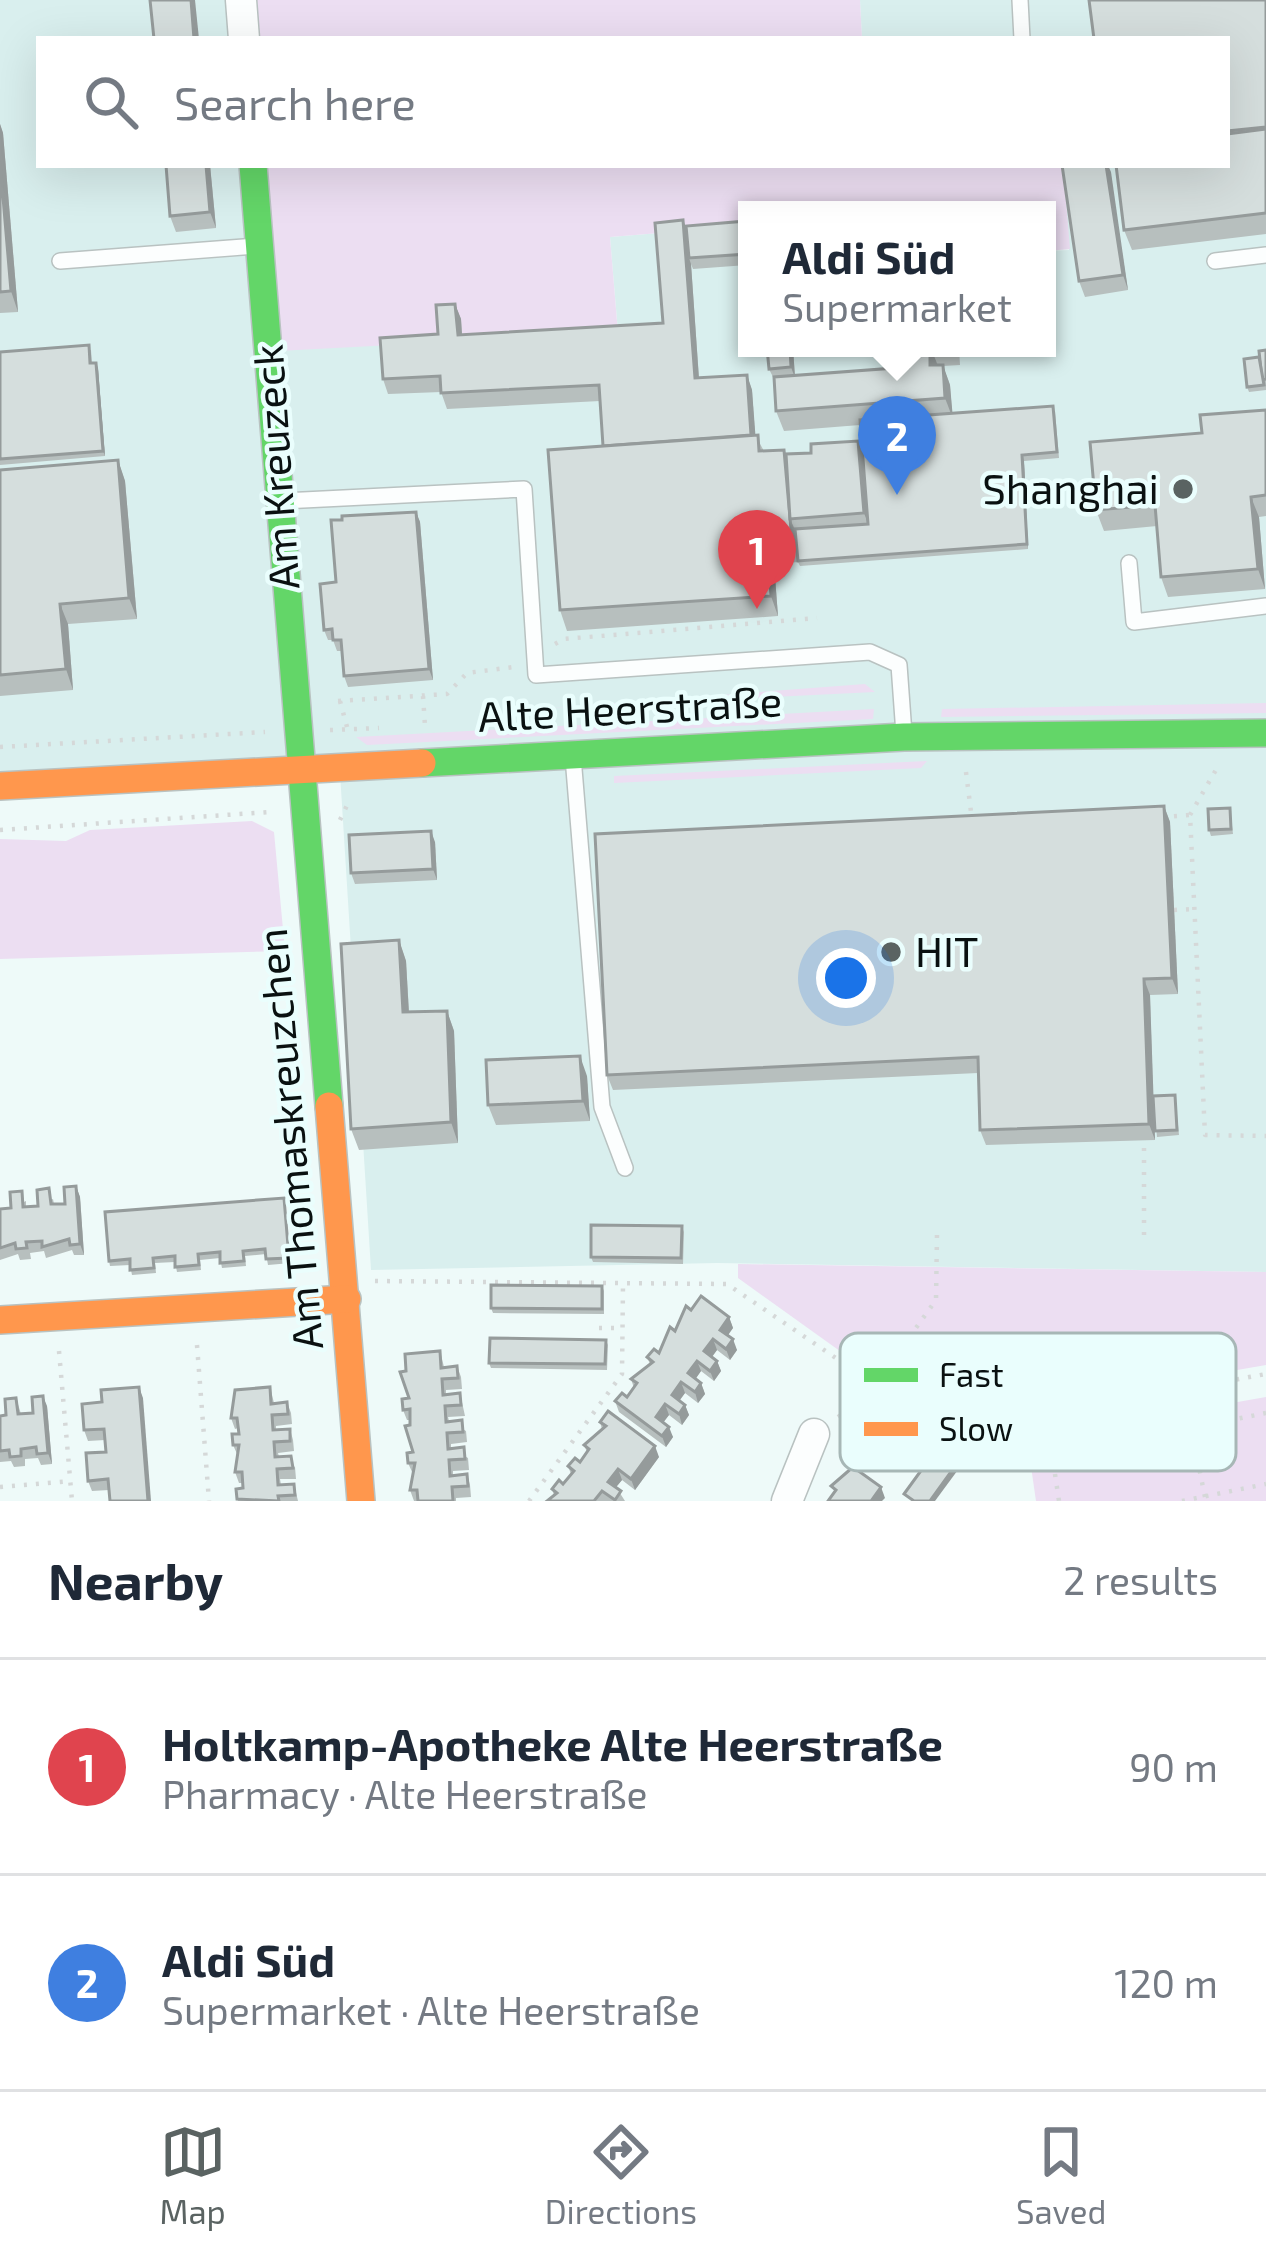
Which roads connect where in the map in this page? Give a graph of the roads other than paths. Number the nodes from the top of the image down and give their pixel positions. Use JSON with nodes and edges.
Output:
{"nodes":[{"id":1,"x":241,"y":0,"type":"edge"},
{"id":2,"x":1020,"y":0,"type":"edge"},
{"id":3,"x":244,"y":36,"type":"edge"},
{"id":4,"x":1022,"y":36,"type":"edge"},
{"id":5,"x":254,"y":168,"type":"edge"},
{"id":6,"x":260,"y":246,"type":"junction"},
{"id":7,"x":1266,"y":255,"type":"edge"},
{"id":8,"x":60,"y":260,"type":"dead end"},
{"id":9,"x":1215,"y":261,"type":"dead end"},
{"id":10,"x":277,"y":501,"type":"junction"},
{"id":11,"x":1129,"y":563,"type":"dead end"},
{"id":12,"x":1266,"y":606,"type":"edge"},
{"id":13,"x":1266,"y":734,"type":"edge"},
{"id":14,"x":904,"y":737,"type":"junction"},
{"id":15,"x":573,"y":754,"type":"junction"},
{"id":16,"x":301,"y":769,"type":"junction"},
{"id":17,"x":0,"y":786,"type":"edge"},
{"id":18,"x":625,"y":1168,"type":"dead end"},
{"id":19,"x":346,"y":1290,"type":"junction"},
{"id":20,"x":0,"y":1320,"type":"edge"},
{"id":21,"x":814,"y":1434,"type":"road end"},
{"id":22,"x":361,"y":1501,"type":"edge"},
{"id":23,"x":787,"y":1501,"type":"edge"}],
"edges":[{"from":1,"to":3,"type":"street"},
{"from":2,"to":4,"type":"lane"},
{"from":5,"to":6,"type":"street","name":"Am Kreuzeck"},
{"from":6,"to":8,"type":"lane"},
{"from":6,"to":10,"type":"street","name":"Am Kreuzeck"},
{"from":7,"to":9,"type":"lane"},
{"from":10,"to":14,"type":"lane"},
{"from":10,"to":16,"type":"street","name":"Am Kreuzeck"},
{"from":11,"to":12,"type":"lane"},
{"from":13,"to":14,"type":"street","name":"Alte Heerstraße"},
{"from":14,"to":15,"type":"street","name":"Alte Heerstraße"},
{"from":15,"to":16,"type":"street","name":"Alte Heerstraße"},
{"from":15,"to":18,"type":"lane"},
{"from":16,"to":17,"type":"street","name":"Alte Heerstraße"},
{"from":16,"to":19,"type":"street","name":"Am Thomaskreuzchen"},
{"from":19,"to":20,"type":"street"},
{"from":19,"to":22,"type":"street","name":"Am Thomaskreuzchen"},
{"from":21,"to":23,"type":"street"}]}
